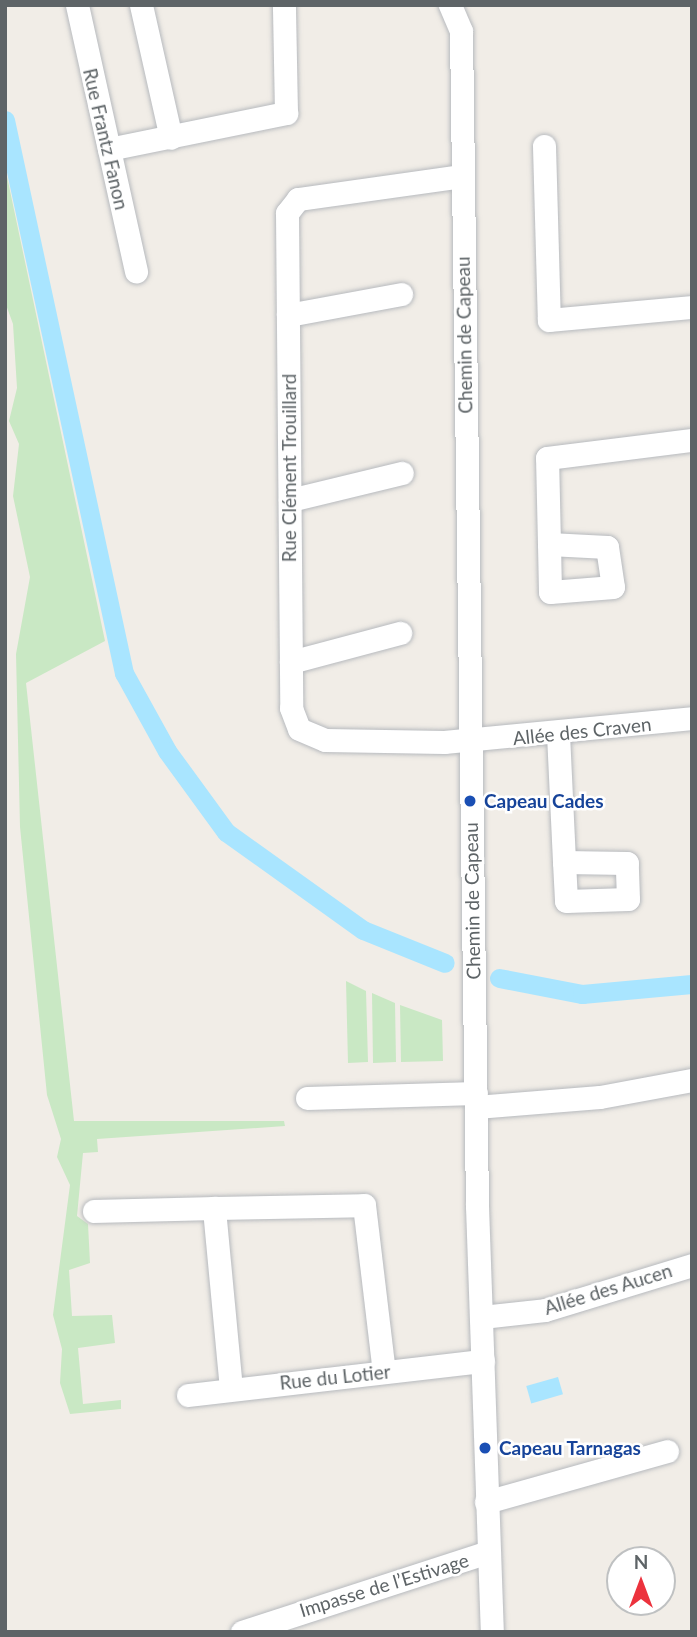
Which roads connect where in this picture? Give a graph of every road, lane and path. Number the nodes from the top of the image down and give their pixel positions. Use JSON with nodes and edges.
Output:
{"nodes":[{"id":1,"x":77,"y":5,"type":"edge"},
{"id":2,"x":141,"y":5,"type":"edge"},
{"id":3,"x":284,"y":5,"type":"edge"},
{"id":4,"x":450,"y":5,"type":"edge"},
{"id":5,"x":171,"y":138,"type":"junction"},
{"id":6,"x":544,"y":146,"type":"dead end"},
{"id":7,"x":108,"y":149,"type":"junction"},
{"id":8,"x":462,"y":176,"type":"junction"},
{"id":9,"x":136,"y":272,"type":"dead end"},
{"id":10,"x":401,"y":294,"type":"dead end"},
{"id":11,"x":692,"y":307,"type":"edge"},
{"id":12,"x":288,"y":315,"type":"junction"},
{"id":13,"x":692,"y":440,"type":"edge"},
{"id":14,"x":402,"y":473,"type":"dead end"},
{"id":15,"x":290,"y":500,"type":"junction"},
{"id":16,"x":548,"y":544,"type":"dead end"},
{"id":17,"x":400,"y":634,"type":"dead end"},
{"id":18,"x":291,"y":662,"type":"junction"},
{"id":19,"x":692,"y":718,"type":"edge"},
{"id":20,"x":558,"y":734,"type":"junction"},
{"id":21,"x":471,"y":739,"type":"junction"},
{"id":22,"x":564,"y":862,"type":"dead end"},
{"id":23,"x":692,"y":1080,"type":"edge"},
{"id":24,"x":307,"y":1098,"type":"dead end"},
{"id":25,"x":476,"y":1100,"type":"junction"},
{"id":26,"x":214,"y":1208,"type":"junction"},
{"id":27,"x":94,"y":1211,"type":"dead end"},
{"id":28,"x":692,"y":1265,"type":"edge"},
{"id":29,"x":482,"y":1317,"type":"junction"},
{"id":30,"x":483,"y":1361,"type":"junction"},
{"id":31,"x":384,"y":1372,"type":"junction"},
{"id":32,"x":231,"y":1389,"type":"junction"},
{"id":33,"x":188,"y":1395,"type":"dead end"},
{"id":34,"x":667,"y":1451,"type":"dead end"},
{"id":35,"x":486,"y":1502,"type":"junction"},
{"id":36,"x":488,"y":1552,"type":"junction"},
{"id":37,"x":242,"y":1632,"type":"edge"},
{"id":38,"x":492,"y":1632,"type":"edge"}],
"edges":[{"from":1,"to":7,"type":"street","name":"Rue Frantz Fanon"},
{"from":2,"to":5,"type":"street"},
{"from":3,"to":5,"type":"street"},
{"from":4,"to":8,"type":"street","name":"Chemin de Capeau"},
{"from":5,"to":7,"type":"street"},
{"from":6,"to":11,"type":"street"},
{"from":7,"to":9,"type":"street","name":"Rue Frantz Fanon"},
{"from":8,"to":12,"type":"street","name":"Rue Clément Trouillard"},
{"from":8,"to":21,"type":"street","name":"Chemin de Capeau"},
{"from":10,"to":12,"type":"street"},
{"from":12,"to":15,"type":"street","name":"Rue Clément Trouillard"},
{"from":13,"to":16,"type":"street"},
{"from":14,"to":15,"type":"street"},
{"from":15,"to":18,"type":"street","name":"Rue Clément Trouillard"},
{"from":17,"to":18,"type":"street"},
{"from":18,"to":21,"type":"street","name":"Rue Clément Trouillard"},
{"from":19,"to":20,"type":"street","name":"Allée des Craven"},
{"from":20,"to":21,"type":"street","name":"Allée des Craven"},
{"from":20,"to":22,"type":"street"},
{"from":21,"to":25,"type":"street","name":"Chemin de Capeau"},
{"from":23,"to":25,"type":"street"},
{"from":24,"to":25,"type":"street"},
{"from":25,"to":29,"type":"street","name":"Chemin de Capeau"},
{"from":26,"to":27,"type":"street"},
{"from":26,"to":31,"type":"street"},
{"from":26,"to":32,"type":"street"},
{"from":28,"to":29,"type":"street","name":"Allée des Aucen"},
{"from":29,"to":30,"type":"street","name":"Chemin de Capeau"},
{"from":30,"to":31,"type":"street","name":"Rue du Lotier"},
{"from":30,"to":35,"type":"street","name":"Chemin de Capeau"},
{"from":31,"to":32,"type":"street","name":"Rue du Lotier"},
{"from":32,"to":33,"type":"street","name":"Rue du Lotier"},
{"from":34,"to":35,"type":"street"},
{"from":35,"to":36,"type":"street","name":"Chemin de Capeau"},
{"from":36,"to":37,"type":"street","name":"Impasse de l’Estivage"},
{"from":36,"to":38,"type":"street","name":"Chemin de Capeau"}]}
